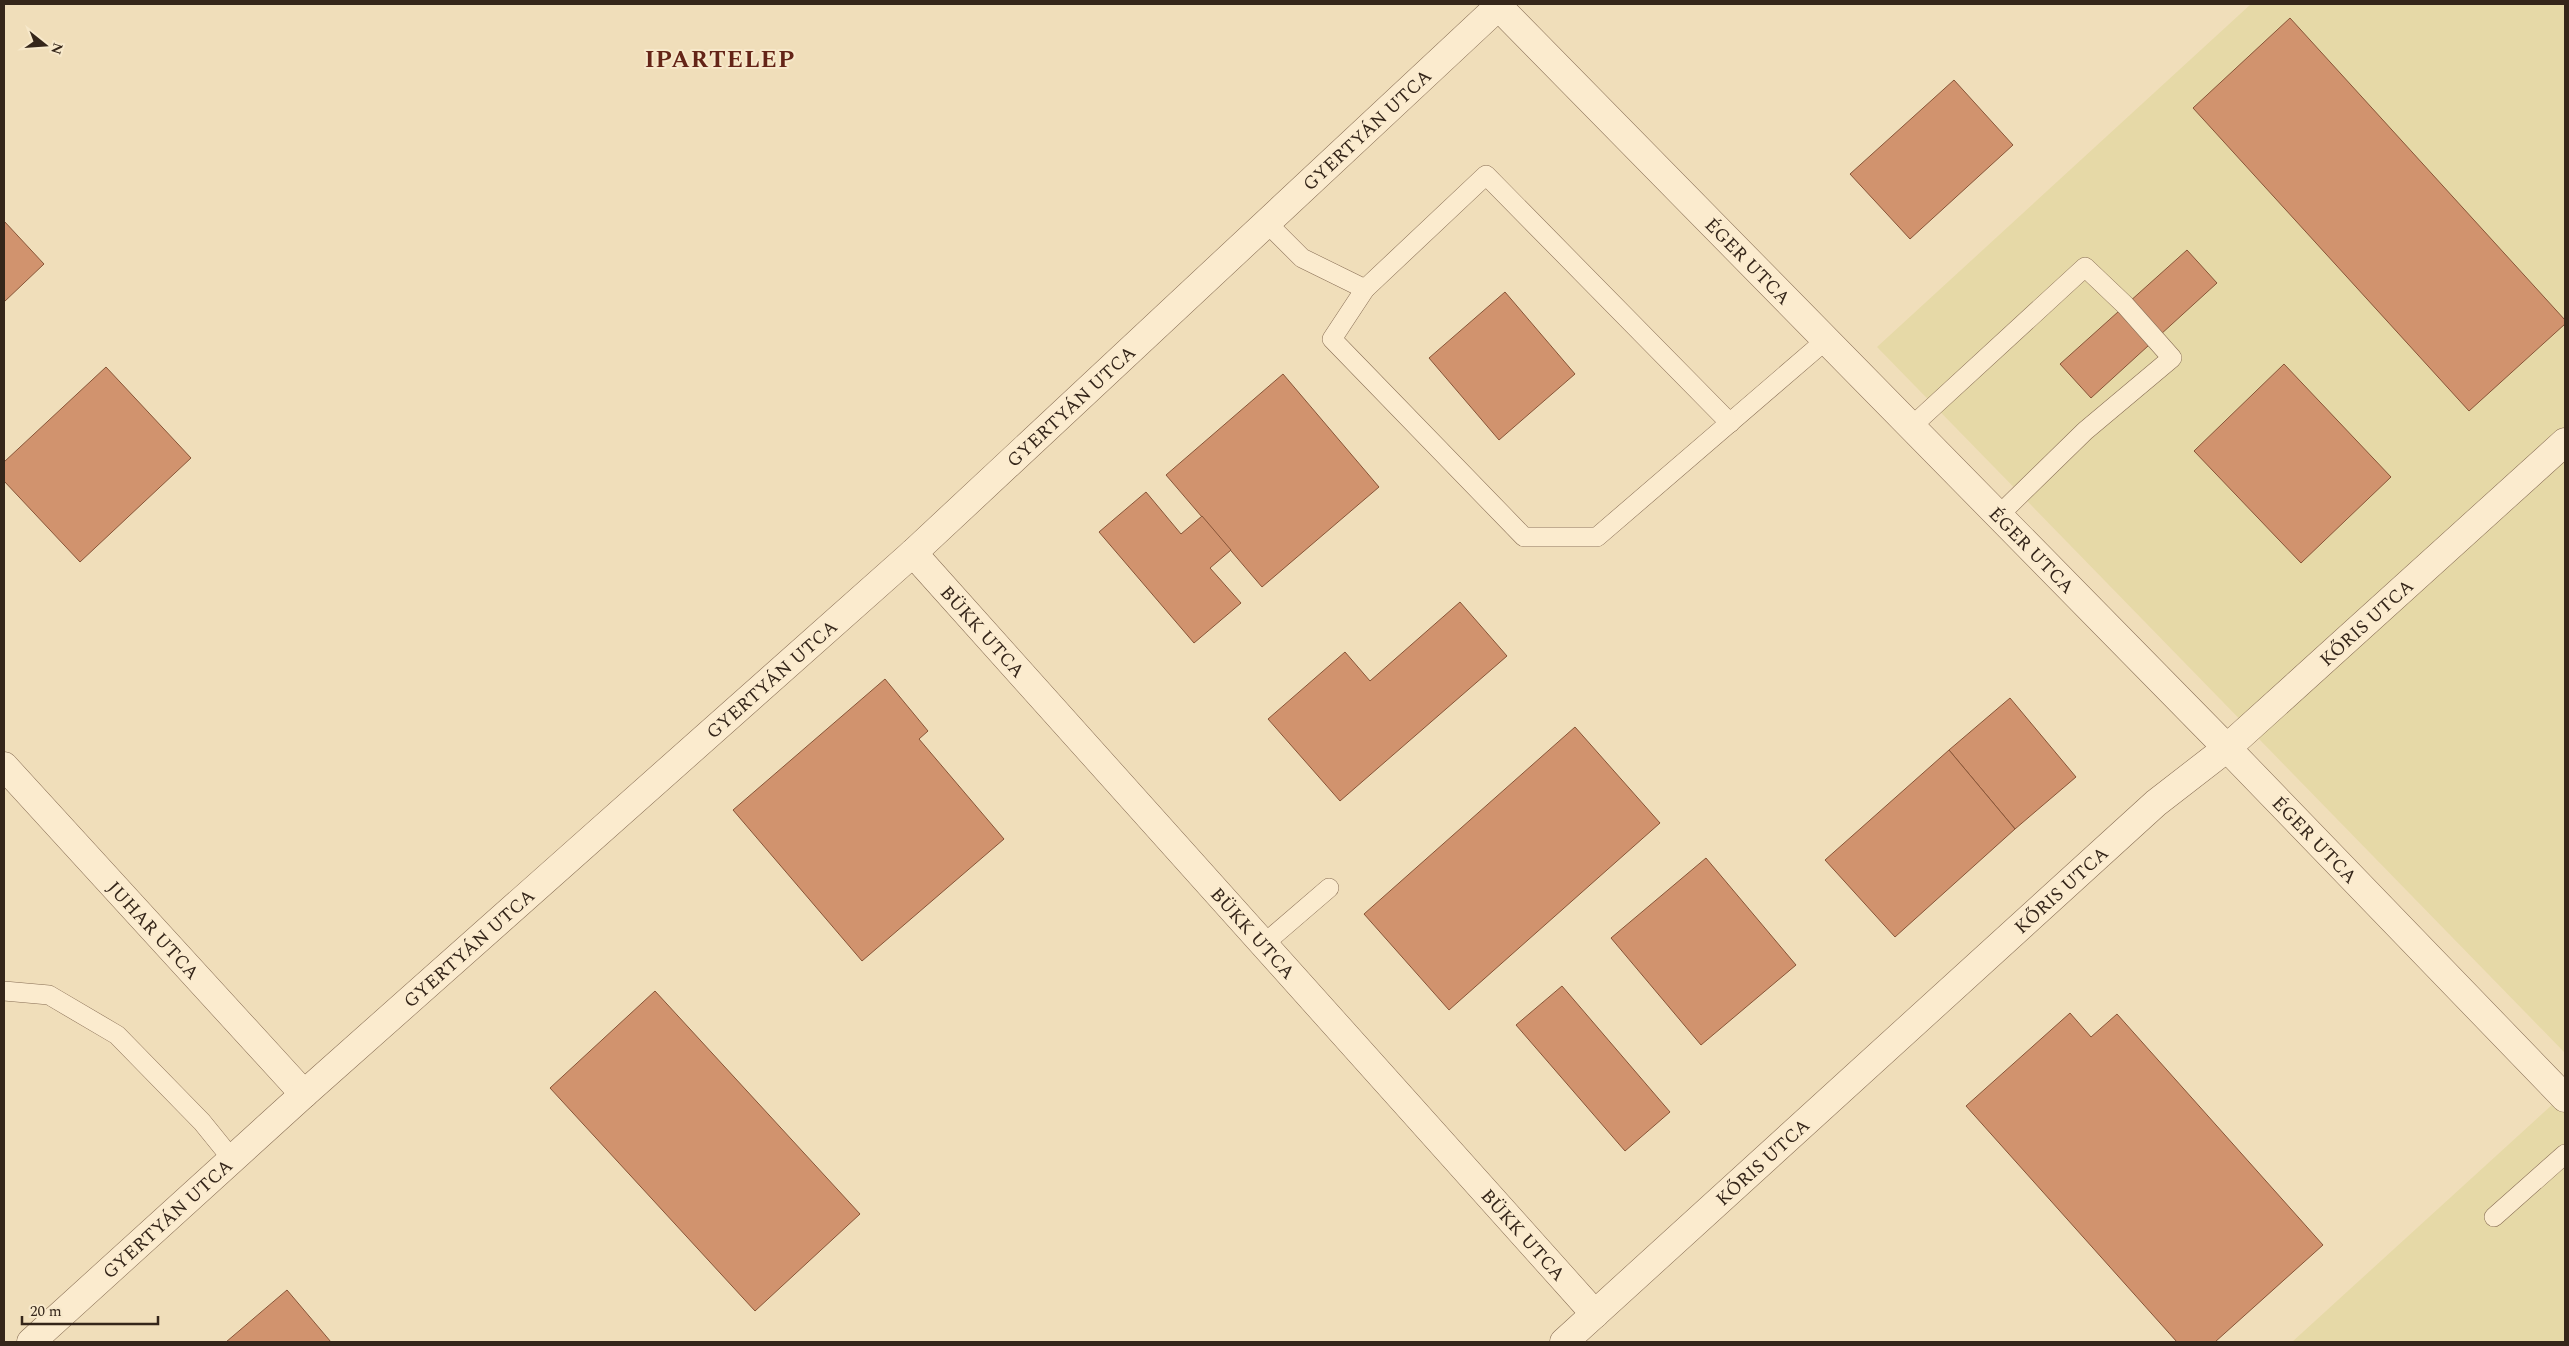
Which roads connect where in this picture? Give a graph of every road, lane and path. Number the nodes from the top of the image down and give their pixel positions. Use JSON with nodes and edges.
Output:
{"nodes":[{"id":1,"x":1499,"y":5,"type":"edge"},
{"id":2,"x":1266,"y":222,"type":"junction"},
{"id":3,"x":1365,"y":289,"type":"junction"},
{"id":4,"x":1826,"y":340,"type":"junction"},
{"id":5,"x":1730,"y":423,"type":"junction"},
{"id":6,"x":1911,"y":427,"type":"junction"},
{"id":7,"x":2565,"y":442,"type":"edge"},
{"id":8,"x":1998,"y":516,"type":"junction"},
{"id":9,"x":913,"y":552,"type":"junction"},
{"id":10,"x":2227,"y":748,"type":"junction"},
{"id":11,"x":4,"y":766,"type":"edge"},
{"id":12,"x":1329,"y":888,"type":"dead end"},
{"id":13,"x":1265,"y":943,"type":"junction"},
{"id":14,"x":4,"y":991,"type":"edge"},
{"id":15,"x":304,"y":1094,"type":"junction"},
{"id":16,"x":2565,"y":1098,"type":"edge"},
{"id":17,"x":2565,"y":1154,"type":"edge"},
{"id":18,"x":232,"y":1159,"type":"junction"},
{"id":19,"x":2494,"y":1217,"type":"dead end"},
{"id":20,"x":1595,"y":1314,"type":"junction"},
{"id":21,"x":31,"y":1342,"type":"edge"},
{"id":22,"x":1564,"y":1342,"type":"edge"}],
"edges":[{"from":1,"to":2,"type":"street","name":"GYERTYÁN UTCA"},
{"from":1,"to":4,"type":"street","name":"ÉGER UTCA"},
{"from":2,"to":3,"type":"lane"},
{"from":2,"to":9,"type":"street","name":"GYERTYÁN UTCA"},
{"from":3,"to":5,"type":"lane"},
{"from":3,"to":5,"type":"lane"},
{"from":4,"to":5,"type":"lane"},
{"from":4,"to":6,"type":"street","name":"ÉGER UTCA"},
{"from":6,"to":8,"type":"street","name":"ÉGER UTCA"},
{"from":6,"to":8,"type":"lane"},
{"from":7,"to":10,"type":"street","name":"KŐRIS UTCA"},
{"from":8,"to":10,"type":"street","name":"ÉGER UTCA"},
{"from":9,"to":13,"type":"street","name":"BÜKK UTCA"},
{"from":9,"to":15,"type":"street","name":"GYERTYÁN UTCA"},
{"from":10,"to":16,"type":"street","name":"ÉGER UTCA"},
{"from":10,"to":20,"type":"street","name":"KŐRIS UTCA"},
{"from":11,"to":15,"type":"street","name":"JUHAR UTCA"},
{"from":12,"to":13,"type":"lane"},
{"from":13,"to":20,"type":"street","name":"BÜKK UTCA"},
{"from":14,"to":18,"type":"lane"},
{"from":15,"to":18,"type":"street","name":"GYERTYÁN UTCA"},
{"from":17,"to":19,"type":"lane"},
{"from":18,"to":21,"type":"street","name":"GYERTYÁN UTCA"},
{"from":20,"to":22,"type":"street","name":"KŐRIS UTCA"}]}
